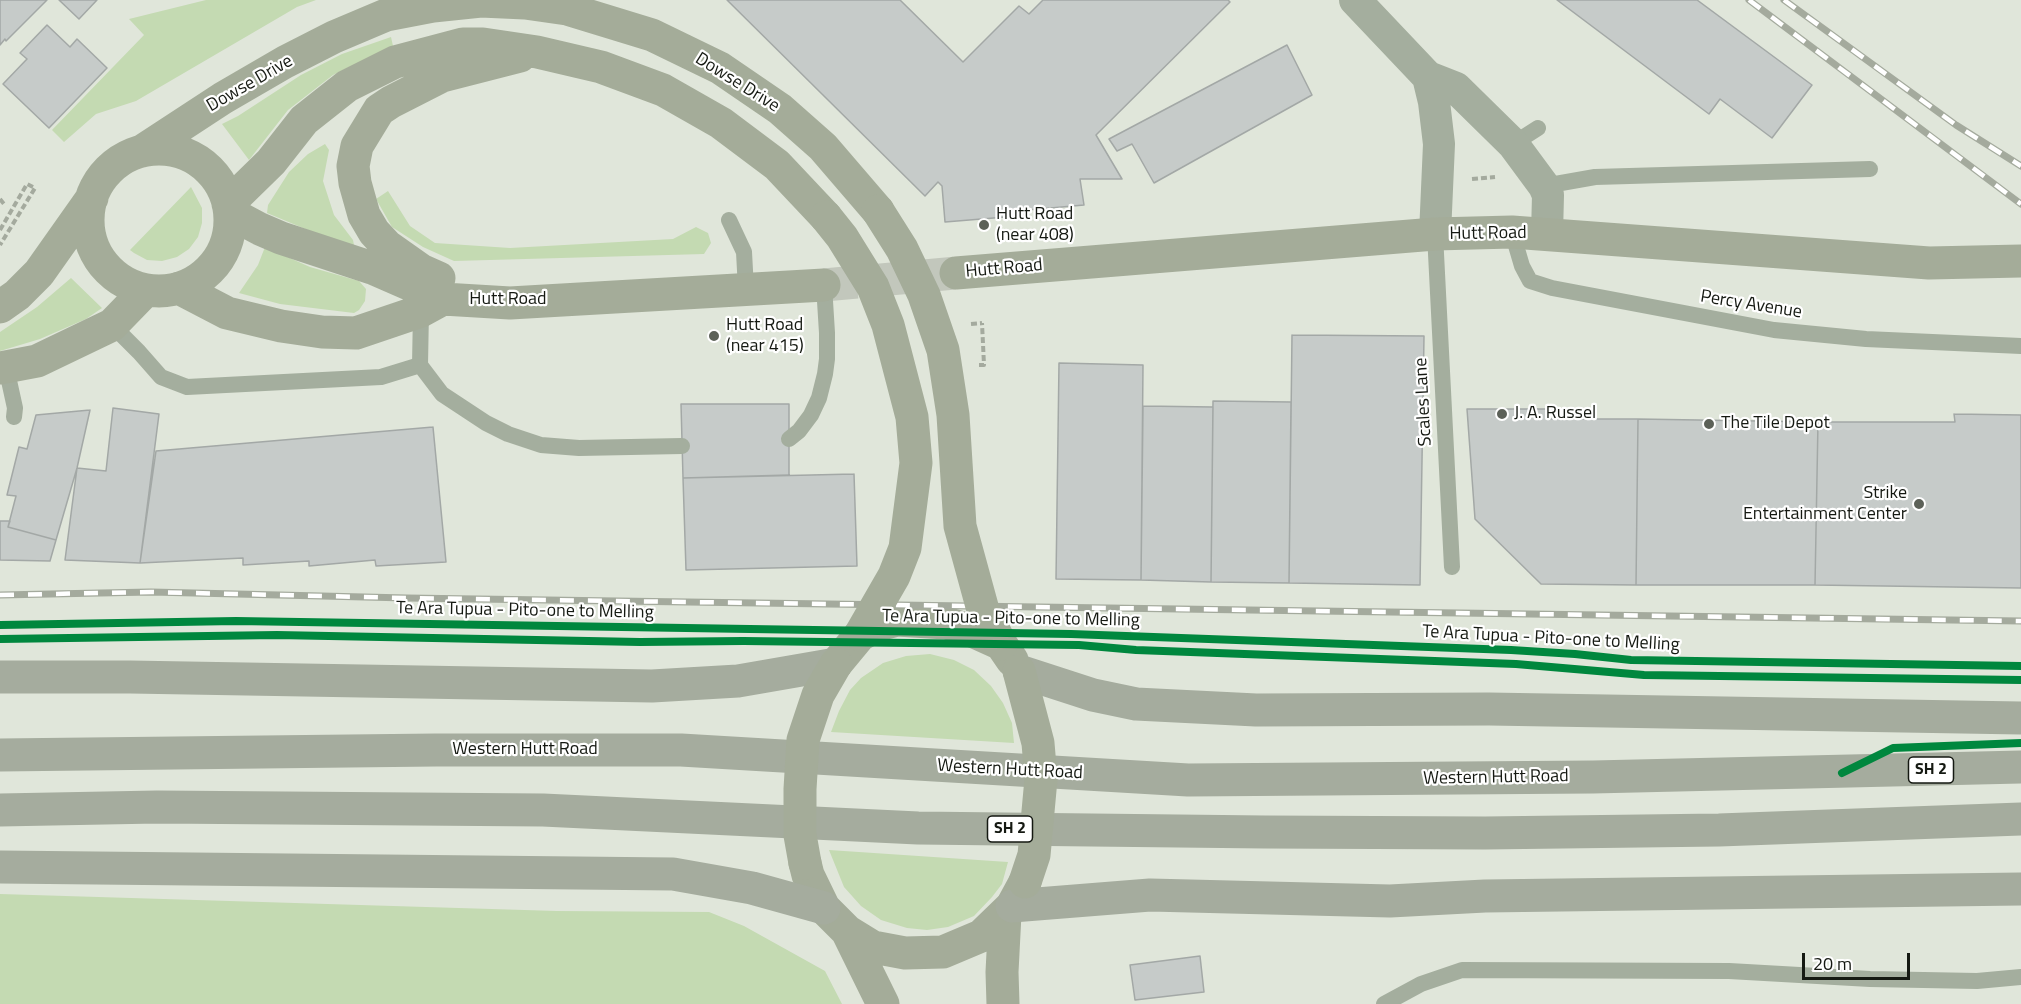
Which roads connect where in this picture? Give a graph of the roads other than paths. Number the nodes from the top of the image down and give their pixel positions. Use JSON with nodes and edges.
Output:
{"nodes":[{"id":1,"x":1355,"y":0,"type":"edge"},
{"id":2,"x":537,"y":52,"type":"junction"},
{"id":3,"x":1428,"y":77,"type":"junction"},
{"id":4,"x":142,"y":151,"type":"junction"},
{"id":5,"x":1870,"y":169,"type":"dead end"},
{"id":6,"x":1544,"y":186,"type":"junction"},
{"id":7,"x":92,"y":198,"type":"junction"},
{"id":8,"x":229,"y":208,"type":"junction"},
{"id":9,"x":729,"y":220,"type":"dead end"},
{"id":10,"x":1512,"y":232,"type":"junction"},
{"id":11,"x":1435,"y":234,"type":"junction"},
{"id":12,"x":1547,"y":234,"type":"junction"},
{"id":13,"x":2019,"y":261,"type":"edge"},
{"id":14,"x":956,"y":273,"type":"tunnel mouth"},
{"id":15,"x":824,"y":285,"type":"joint"},
{"id":16,"x":179,"y":288,"type":"junction"},
{"id":17,"x":746,"y":289,"type":"junction"},
{"id":18,"x":147,"y":290,"type":"junction"},
{"id":19,"x":510,"y":303,"type":"junction"},
{"id":20,"x":432,"y":305,"type":"junction"},
{"id":21,"x":0,"y":307,"type":"edge"},
{"id":22,"x":112,"y":325,"type":"junction"},
{"id":23,"x":2021,"y":346,"type":"edge"},
{"id":24,"x":420,"y":365,"type":"junction"},
{"id":25,"x":3,"y":368,"type":"edge"},
{"id":26,"x":14,"y":417,"type":"dead end"},
{"id":27,"x":789,"y":440,"type":"dead end"},
{"id":28,"x":682,"y":446,"type":"dead end"},
{"id":29,"x":1452,"y":567,"type":"dead end"},
{"id":30,"x":860,"y":635,"type":"junction"},
{"id":31,"x":1001,"y":644,"type":"junction"},
{"id":32,"x":836,"y":664,"type":"junction"},
{"id":33,"x":1019,"y":671,"type":"junction"},
{"id":34,"x":0,"y":677,"type":"edge"},
{"id":35,"x":2021,"y":718,"type":"edge"},
{"id":36,"x":0,"y":755,"type":"edge"},
{"id":37,"x":2021,"y":767,"type":"edge"},
{"id":38,"x":0,"y":810,"type":"edge"},
{"id":39,"x":2021,"y":819,"type":"edge"},
{"id":40,"x":0,"y":867,"type":"edge"},
{"id":41,"x":2021,"y":889,"type":"edge"},
{"id":42,"x":1014,"y":901,"type":"junction"},
{"id":43,"x":824,"y":908,"type":"junction"},
{"id":44,"x":847,"y":931,"type":"junction"},
{"id":45,"x":2021,"y":977,"type":"edge"},
{"id":46,"x":884,"y":1004,"type":"edge"},
{"id":47,"x":1003,"y":1004,"type":"edge"},
{"id":48,"x":1384,"y":1004,"type":"edge"}],
"edges":[{"from":1,"to":3,"type":"street"},
{"from":2,"to":8,"type":"main road"},
{"from":2,"to":19,"type":"main road"},
{"from":2,"to":30,"type":"main road","bridge":true},
{"from":3,"to":6,"type":"street"},
{"from":3,"to":11,"type":"street"},
{"from":4,"to":7,"type":"main road"},
{"from":4,"to":8,"type":"main road"},
{"from":4,"to":31,"type":"main road","name":"Dowse Drive","bridge":true},
{"from":5,"to":6,"type":"lane"},
{"from":6,"to":12,"type":"street"},
{"from":7,"to":18,"type":"main road"},
{"from":7,"to":21,"type":"main road"},
{"from":8,"to":16,"type":"main road"},
{"from":8,"to":20,"type":"main road","name":"Hutt Road"},
{"from":9,"to":17,"type":"lane"},
{"from":10,"to":11,"type":"main road","name":"Hutt Road"},
{"from":10,"to":12,"type":"main road","name":"Hutt Road"},
{"from":10,"to":23,"type":"lane","name":"Percy Avenue"},
{"from":11,"to":14,"type":"main road","name":"Hutt Road"},
{"from":11,"to":29,"type":"lane","name":"Scales Lane"},
{"from":12,"to":13,"type":"main road","name":"Hutt Road"},
{"from":15,"to":17,"type":"main road","name":"Hutt Road"},
{"from":15,"to":27,"type":"lane"},
{"from":16,"to":18,"type":"main road"},
{"from":16,"to":20,"type":"main road","name":"Hutt Road"},
{"from":17,"to":19,"type":"main road","name":"Hutt Road"},
{"from":18,"to":22,"type":"main road"},
{"from":19,"to":20,"type":"main road","name":"Hutt Road"},
{"from":20,"to":24,"type":"lane"},
{"from":22,"to":24,"type":"lane"},
{"from":22,"to":25,"type":"main road"},
{"from":24,"to":28,"type":"lane"},
{"from":25,"to":26,"type":"lane"},
{"from":30,"to":31,"type":"main road","bridge":true},
{"from":30,"to":32,"type":"main road"},
{"from":31,"to":33,"type":"main road","name":"Dowse Drive"},
{"from":32,"to":34,"type":"highway"},
{"from":32,"to":43,"type":"main road","bridge":true},
{"from":33,"to":35,"type":"highway"},
{"from":33,"to":42,"type":"main road","name":"Dowse Drive","bridge":true},
{"from":36,"to":37,"type":"highway","name":"Western Hutt Road","number":"SH 2"},
{"from":38,"to":39,"type":"highway","number":"SH 2"},
{"from":40,"to":43,"type":"highway"},
{"from":41,"to":42,"type":"highway"},
{"from":42,"to":44,"type":"main road"},
{"from":42,"to":47,"type":"main road"},
{"from":43,"to":44,"type":"main road"},
{"from":44,"to":46,"type":"main road"},
{"from":45,"to":48,"type":"lane"}]}
